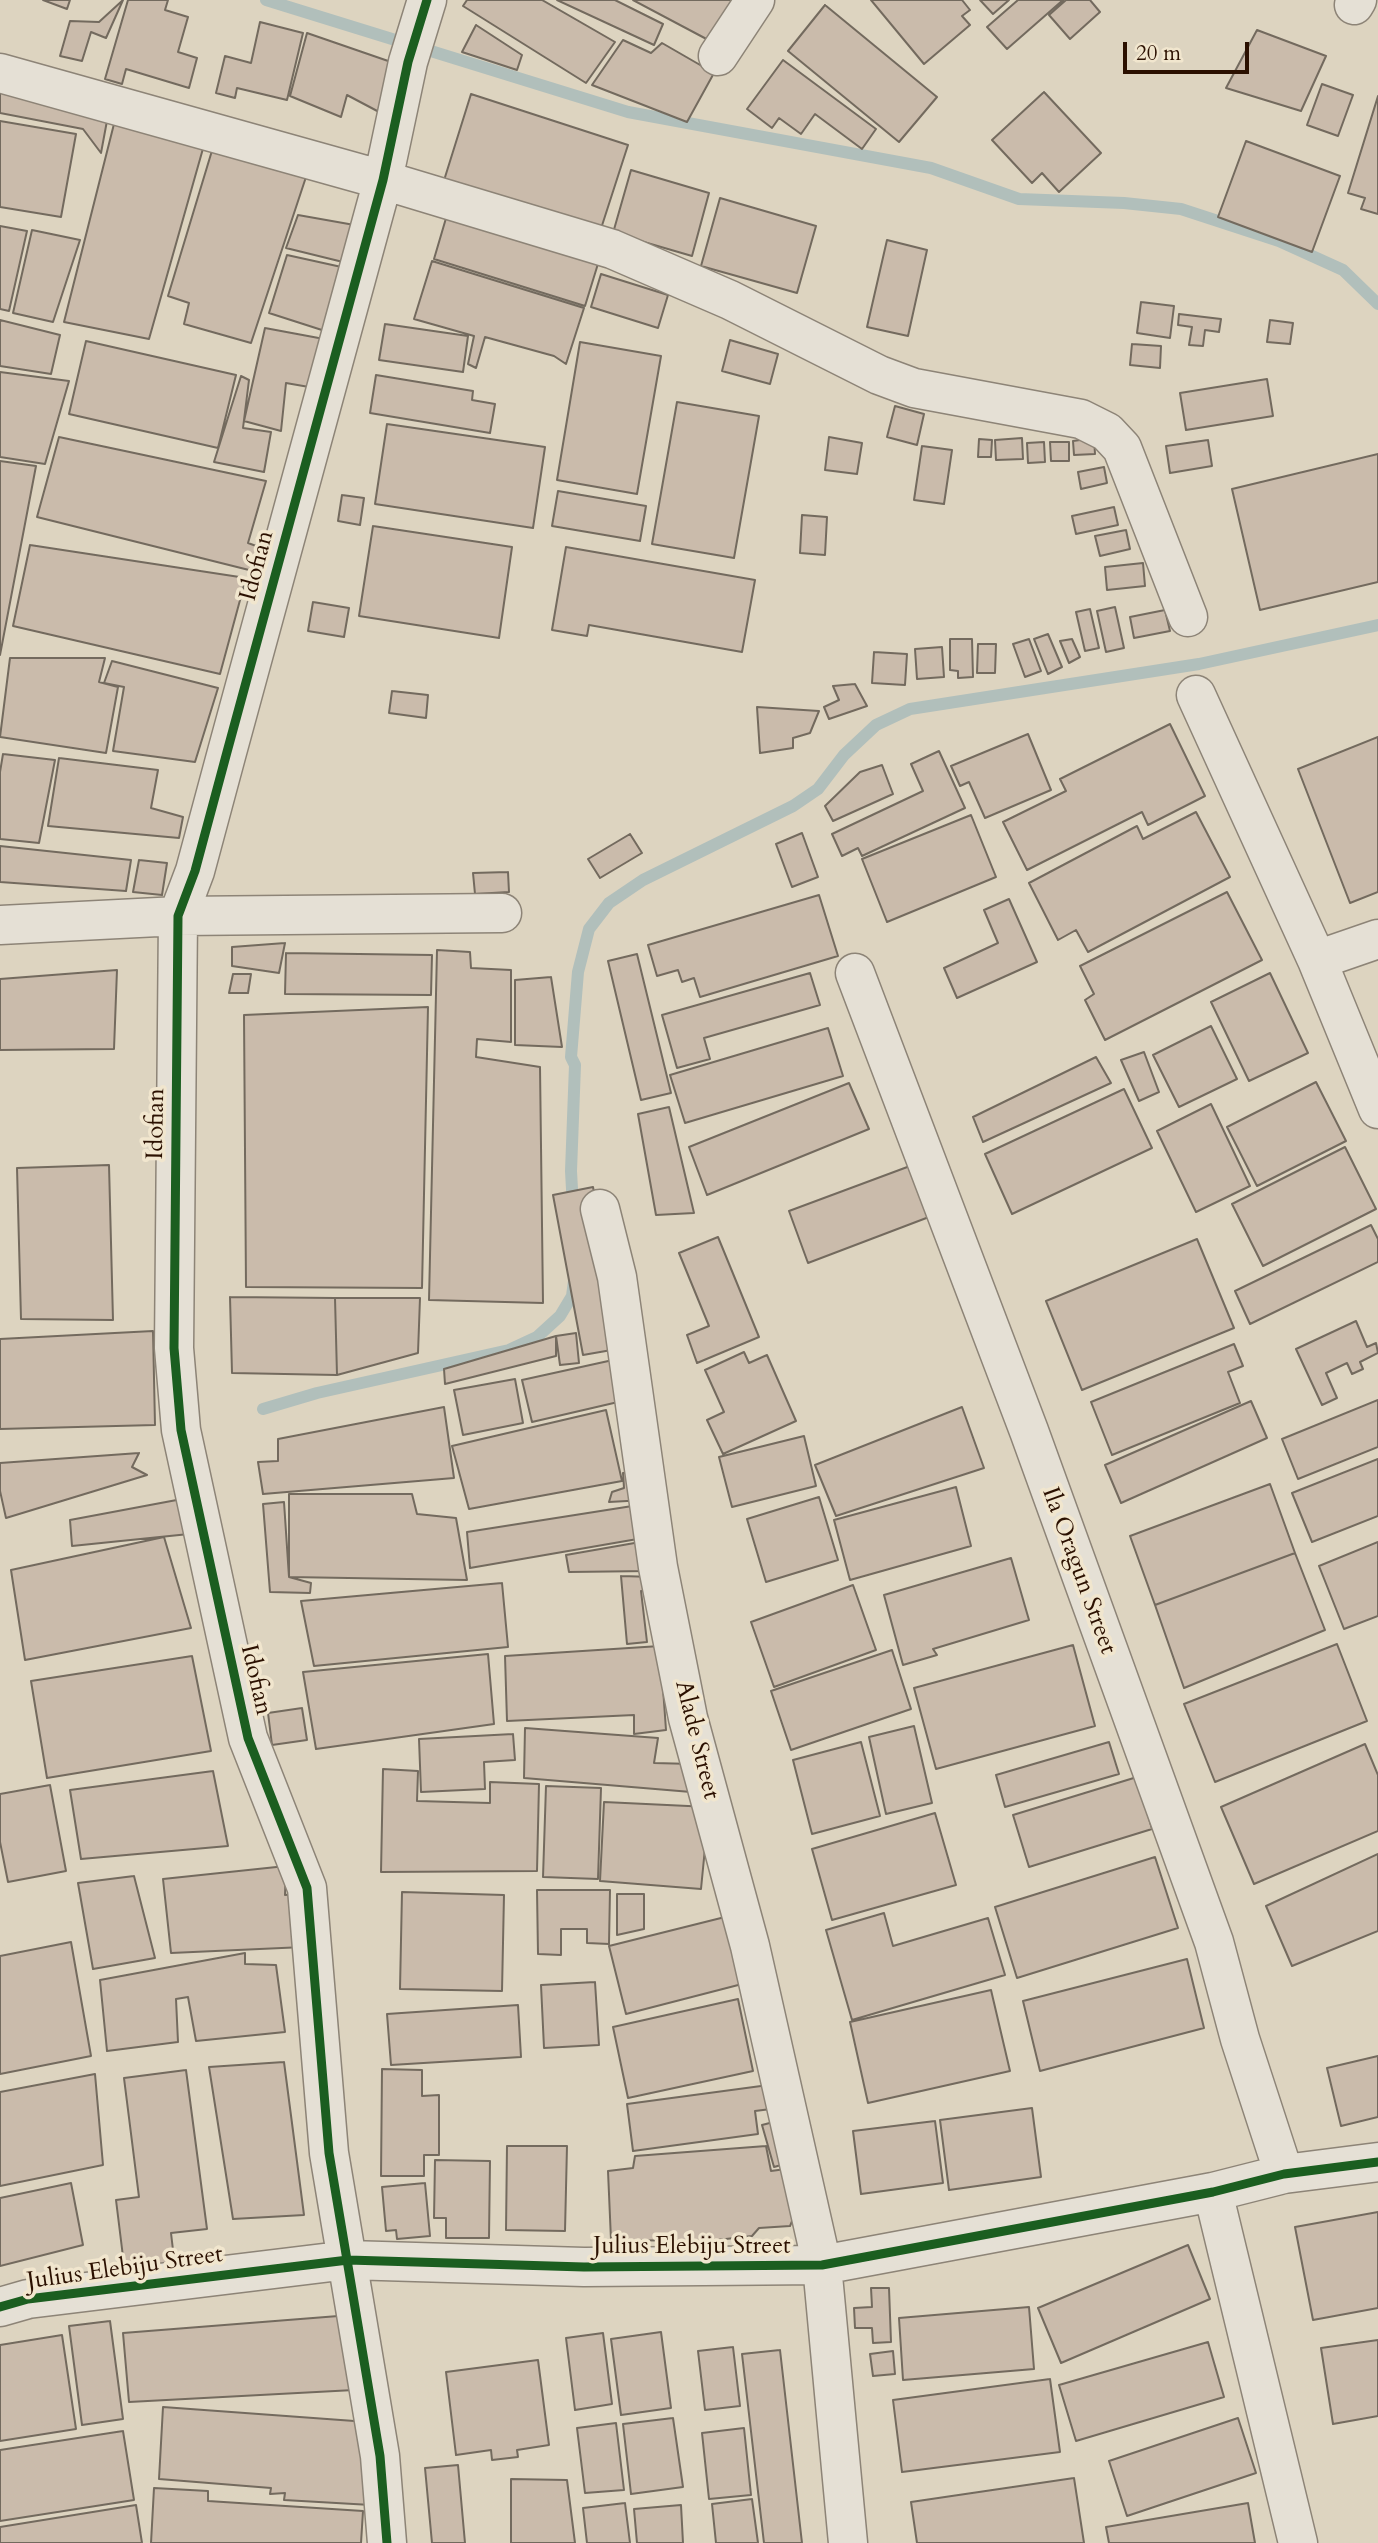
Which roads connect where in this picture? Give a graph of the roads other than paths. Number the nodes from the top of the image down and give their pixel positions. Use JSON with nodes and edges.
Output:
{"nodes":[{"id":1,"x":755,"y":0,"type":"edge"},
{"id":2,"x":424,"y":8,"type":"edge"},
{"id":3,"x":718,"y":56,"type":"dead end"},
{"id":4,"x":0,"y":73,"type":"edge"},
{"id":5,"x":383,"y":180,"type":"junction"},
{"id":6,"x":1188,"y":617,"type":"dead end"},
{"id":7,"x":1196,"y":695,"type":"dead end"},
{"id":8,"x":502,"y":913,"type":"dead end"},
{"id":9,"x":178,"y":916,"type":"junction"},
{"id":10,"x":0,"y":925,"type":"edge"},
{"id":11,"x":1378,"y":939,"type":"edge"},
{"id":12,"x":1317,"y":960,"type":"junction"},
{"id":13,"x":856,"y":973,"type":"dead end"},
{"id":14,"x":1378,"y":1109,"type":"edge"},
{"id":15,"x":600,"y":1209,"type":"dead end"},
{"id":16,"x":1378,"y":2162,"type":"edge"},
{"id":17,"x":1284,"y":2174,"type":"junction"},
{"id":18,"x":1213,"y":2192,"type":"junction"},
{"id":19,"x":348,"y":2260,"type":"junction"},
{"id":20,"x":822,"y":2265,"type":"junction"},
{"id":21,"x":0,"y":2307,"type":"edge"},
{"id":22,"x":387,"y":2543,"type":"edge"},
{"id":23,"x":848,"y":2543,"type":"edge"},
{"id":24,"x":1298,"y":2543,"type":"edge"}],
"edges":[{"from":1,"to":3,"type":"street"},
{"from":2,"to":5,"type":"street","name":"Idofian"},
{"from":4,"to":5,"type":"street"},
{"from":5,"to":6,"type":"street"},
{"from":5,"to":9,"type":"street","name":"Idofian"},
{"from":7,"to":12,"type":"street"},
{"from":8,"to":9,"type":"street"},
{"from":9,"to":10,"type":"street"},
{"from":9,"to":19,"type":"street","name":"Idofian"},
{"from":11,"to":12,"type":"street"},
{"from":12,"to":14,"type":"street"},
{"from":13,"to":17,"type":"street","name":"Ila Oragun Street"},
{"from":15,"to":20,"type":"street","name":"Alade Street"},
{"from":16,"to":17,"type":"street","name":"Julius Elebiju Street"},
{"from":17,"to":18,"type":"street","name":"Julius Elebiju Street"},
{"from":18,"to":20,"type":"street","name":"Julius Elebiju Street"},
{"from":18,"to":24,"type":"street"},
{"from":19,"to":20,"type":"street","name":"Julius Elebiju Street"},
{"from":19,"to":21,"type":"street","name":"Julius Elebiju Street"},
{"from":19,"to":22,"type":"street","name":"Idofian"},
{"from":20,"to":23,"type":"street","name":"Alade Street"}]}
